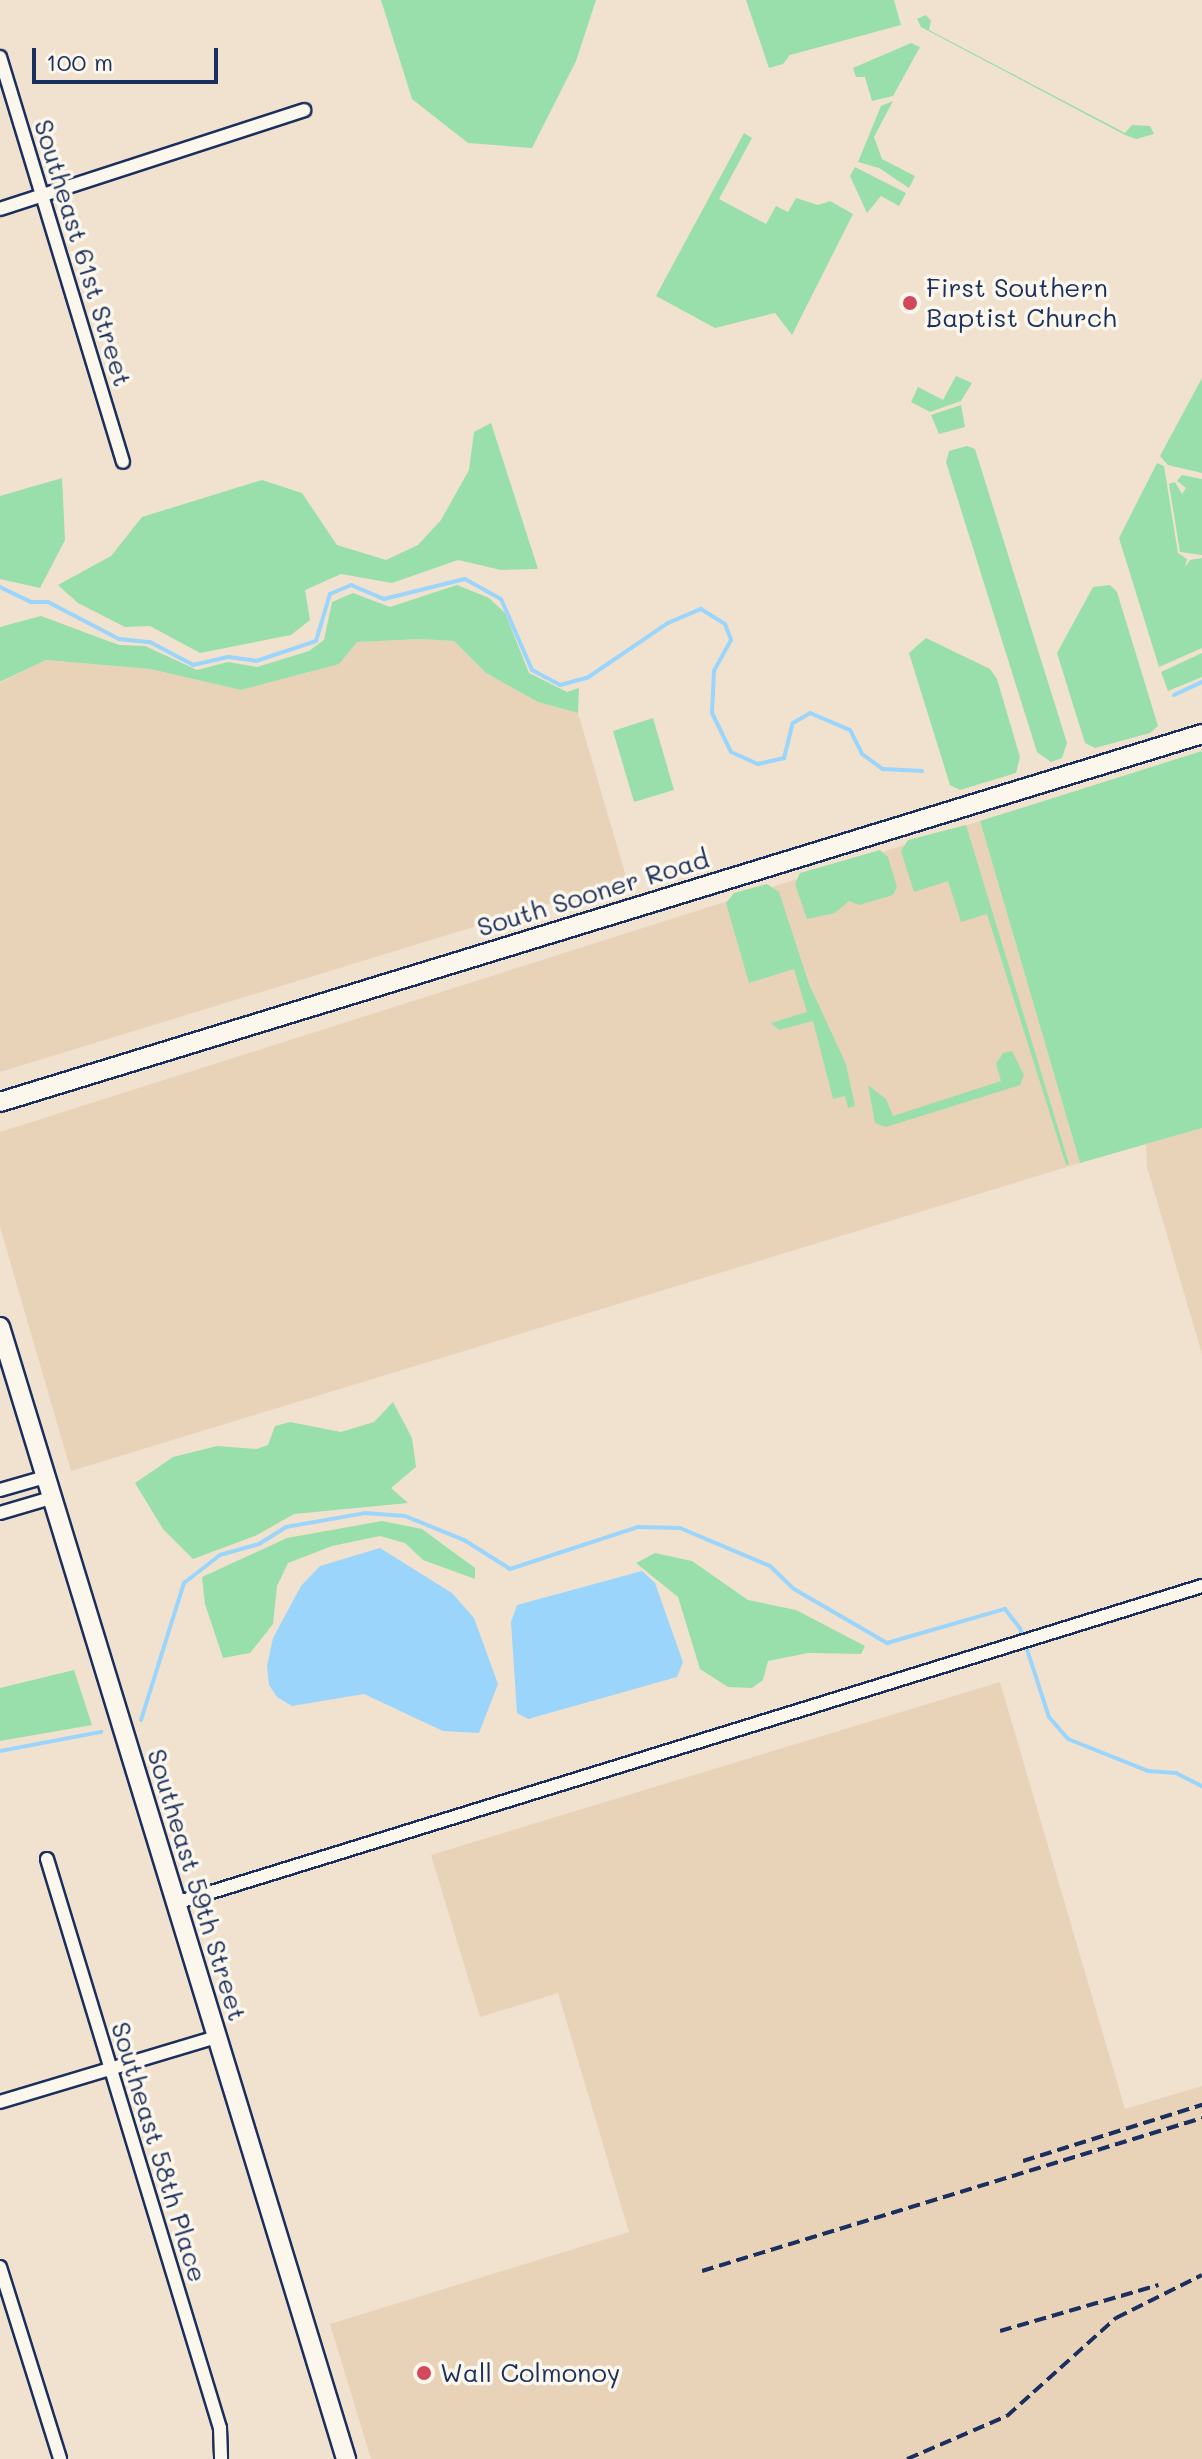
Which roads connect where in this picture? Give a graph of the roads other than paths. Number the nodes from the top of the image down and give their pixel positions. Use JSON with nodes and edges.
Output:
{"nodes":[{"id":1,"x":0,"y":57,"type":"edge"},
{"id":2,"x":304,"y":110,"type":"dead end"},
{"id":3,"x":44,"y":195,"type":"junction"},
{"id":4,"x":0,"y":209,"type":"edge"},
{"id":5,"x":123,"y":462,"type":"dead end"},
{"id":6,"x":1202,"y":734,"type":"edge"},
{"id":7,"x":0,"y":1102,"type":"edge"},
{"id":8,"x":0,"y":1327,"type":"edge"},
{"id":9,"x":45,"y":1477,"type":"junction"},
{"id":10,"x":0,"y":1490,"type":"edge"},
{"id":11,"x":51,"y":1498,"type":"junction"},
{"id":12,"x":0,"y":1513,"type":"edge"},
{"id":13,"x":1202,"y":1586,"type":"edge"},
{"id":14,"x":47,"y":1859,"type":"dead end"},
{"id":15,"x":176,"y":1903,"type":"junction"},
{"id":16,"x":216,"y":2037,"type":"junction"},
{"id":17,"x":110,"y":2068,"type":"junction"},
{"id":18,"x":0,"y":2102,"type":"edge"},
{"id":19,"x":0,"y":2267,"type":"edge"},
{"id":20,"x":60,"y":2459,"type":"edge"},
{"id":21,"x":221,"y":2459,"type":"edge"},
{"id":22,"x":346,"y":2459,"type":"edge"}],
"edges":[{"from":1,"to":3,"type":"street","name":"Southeast 61st Street"},
{"from":2,"to":3,"type":"street"},
{"from":3,"to":4,"type":"street"},
{"from":3,"to":5,"type":"street","name":"Southeast 61st Street"},
{"from":6,"to":7,"type":"main road","name":"South Sooner Road"},
{"from":8,"to":9,"type":"main road","name":"Southeast 59th Street"},
{"from":9,"to":10,"type":"street"},
{"from":9,"to":11,"type":"main road","name":"Southeast 59th Street"},
{"from":11,"to":12,"type":"street"},
{"from":11,"to":15,"type":"main road","name":"Southeast 59th Street"},
{"from":13,"to":15,"type":"street"},
{"from":14,"to":17,"type":"street","name":"Southeast 58th Place"},
{"from":15,"to":16,"type":"main road","name":"Southeast 59th Street"},
{"from":16,"to":17,"type":"street"},
{"from":16,"to":22,"type":"main road","name":"Southeast 59th Street"},
{"from":17,"to":18,"type":"street"},
{"from":17,"to":21,"type":"street","name":"Southeast 58th Place"},
{"from":19,"to":20,"type":"street"}]}
